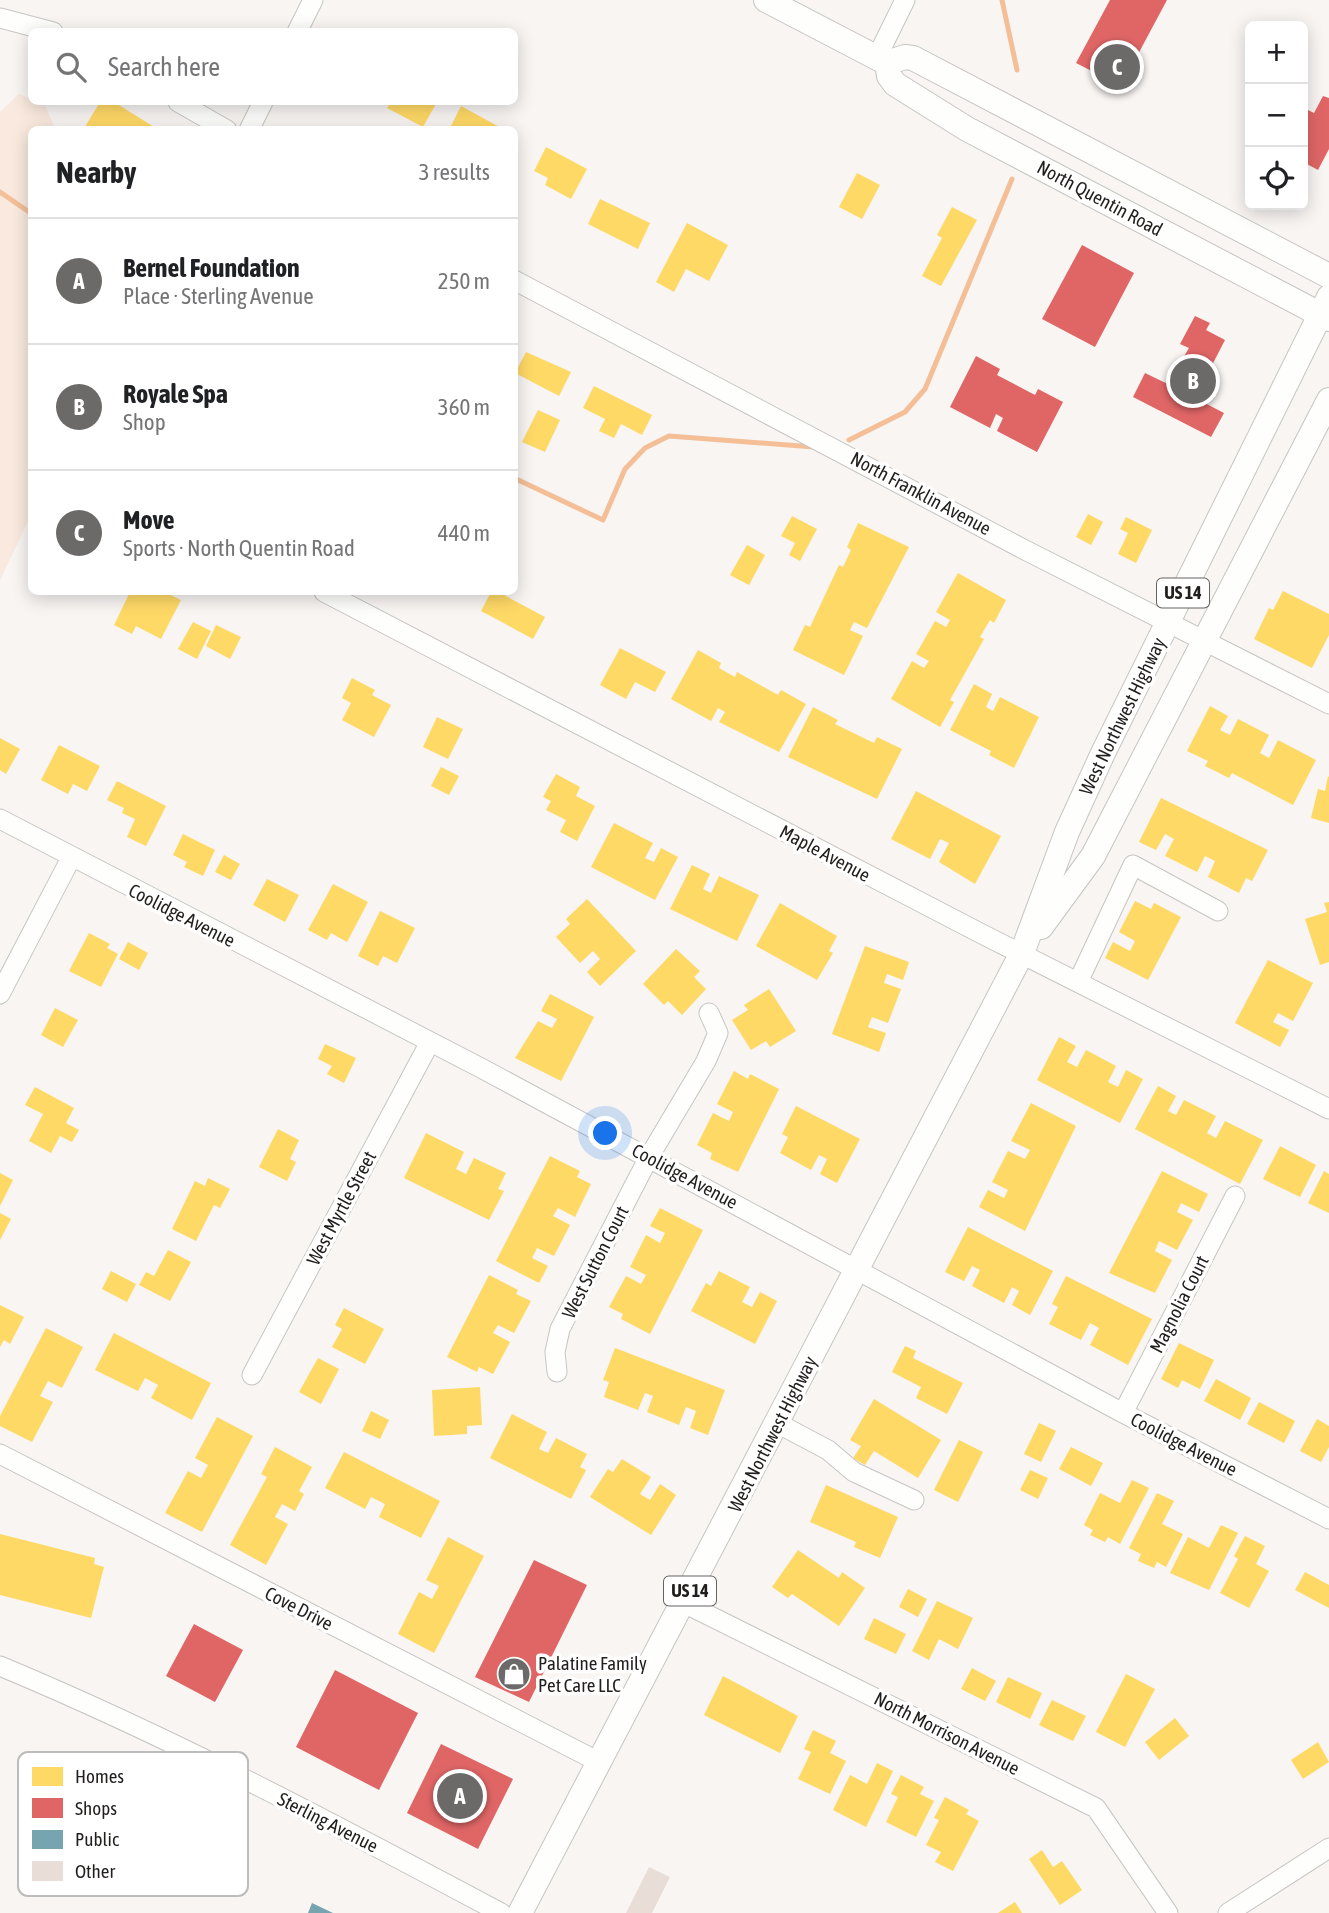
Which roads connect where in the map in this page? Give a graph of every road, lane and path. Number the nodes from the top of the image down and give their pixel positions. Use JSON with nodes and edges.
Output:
{"nodes":[{"id":1,"x":313,"y":0,"type":"edge"},
{"id":2,"x":766,"y":0,"type":"edge"},
{"id":3,"x":905,"y":0,"type":"edge"},
{"id":4,"x":0,"y":18,"type":"edge"},
{"id":5,"x":39,"y":28,"type":"edge"},
{"id":6,"x":299,"y":28,"type":"edge"},
{"id":7,"x":882,"y":60,"type":"junction"},
{"id":8,"x":183,"y":105,"type":"edge"},
{"id":9,"x":262,"y":105,"type":"edge"},
{"id":10,"x":220,"y":126,"type":"edge"},
{"id":11,"x":251,"y":126,"type":"edge"},
{"id":12,"x":1329,"y":276,"type":"edge"},
{"id":13,"x":518,"y":282,"type":"edge"},
{"id":14,"x":1326,"y":310,"type":"edge"},
{"id":15,"x":1329,"y":400,"type":"edge"},
{"id":16,"x":330,"y":595,"type":"edge"},
{"id":17,"x":1168,"y":622,"type":"junction"},
{"id":18,"x":1205,"y":641,"type":"junction"},
{"id":19,"x":1329,"y":704,"type":"edge"},
{"id":20,"x":0,"y":819,"type":"edge"},
{"id":21,"x":71,"y":858,"type":"junction"},
{"id":22,"x":1218,"y":911,"type":"dead end"},
{"id":23,"x":1022,"y":953,"type":"junction"},
{"id":24,"x":1078,"y":982,"type":"junction"},
{"id":25,"x":0,"y":994,"type":"edge"},
{"id":26,"x":709,"y":1013,"type":"dead end"},
{"id":27,"x":430,"y":1041,"type":"junction"},
{"id":28,"x":1329,"y":1109,"type":"edge"},
{"id":29,"x":649,"y":1157,"type":"junction"},
{"id":30,"x":1235,"y":1196,"type":"dead end"},
{"id":31,"x":858,"y":1268,"type":"junction"},
{"id":32,"x":557,"y":1372,"type":"dead end"},
{"id":33,"x":252,"y":1375,"type":"dead end"},
{"id":34,"x":1123,"y":1413,"type":"junction"},
{"id":35,"x":777,"y":1423,"type":"junction"},
{"id":36,"x":0,"y":1454,"type":"edge"},
{"id":37,"x":914,"y":1500,"type":"dead end"},
{"id":38,"x":1329,"y":1519,"type":"edge"},
{"id":39,"x":684,"y":1603,"type":"junction"},
{"id":40,"x":0,"y":1666,"type":"edge"},
{"id":41,"x":192,"y":1752,"type":"edge"},
{"id":42,"x":599,"y":1762,"type":"junction"},
{"id":43,"x":248,"y":1780,"type":"edge"},
{"id":44,"x":1329,"y":1848,"type":"edge"},
{"id":45,"x":501,"y":1913,"type":"edge"},
{"id":46,"x":520,"y":1913,"type":"edge"},
{"id":47,"x":1168,"y":1913,"type":"edge"},
{"id":48,"x":1228,"y":1913,"type":"edge"}],
"edges":[{"from":1,"to":6,"type":"street"},
{"from":2,"to":7,"type":"main road","name":"North Quentin Road"},
{"from":3,"to":7,"type":"street"},
{"from":4,"to":5,"type":"street"},
{"from":7,"to":12,"type":"main road","name":"North Quentin Road"},
{"from":7,"to":14,"type":"main road","name":"North Quentin Road"},
{"from":8,"to":10,"type":"street"},
{"from":9,"to":11,"type":"street"},
{"from":13,"to":17,"type":"street","name":"North Franklin Avenue"},
{"from":14,"to":17,"type":"main road","name":"West Northwest Highway","number":"US 14"},
{"from":15,"to":18,"type":"main road","name":"West Northwest Highway","number":"US 14"},
{"from":16,"to":23,"type":"street","name":"Maple Avenue"},
{"from":17,"to":18,"type":"street","name":"North Franklin Avenue"},
{"from":17,"to":23,"type":"main road","name":"West Northwest Highway","number":"US 14"},
{"from":18,"to":19,"type":"street","name":"North Franklin Avenue"},
{"from":18,"to":23,"type":"main road","name":"West Northwest Highway","number":"US 14"},
{"from":20,"to":21,"type":"street","name":"Coolidge Avenue"},
{"from":21,"to":25,"type":"street"},
{"from":21,"to":27,"type":"street","name":"Coolidge Avenue"},
{"from":22,"to":24,"type":"street"},
{"from":23,"to":24,"type":"street","name":"Maple Avenue"},
{"from":23,"to":31,"type":"main road","name":"West Northwest Highway","number":"US 14"},
{"from":24,"to":28,"type":"street","name":"Maple Avenue"},
{"from":26,"to":29,"type":"street","name":"West Sutton Court"},
{"from":27,"to":29,"type":"street","name":"Coolidge Avenue"},
{"from":27,"to":33,"type":"street","name":"West Myrtle Street"},
{"from":29,"to":31,"type":"street","name":"Coolidge Avenue"},
{"from":29,"to":32,"type":"street","name":"West Sutton Court"},
{"from":30,"to":34,"type":"street","name":"Magnolia Court"},
{"from":31,"to":34,"type":"street","name":"Coolidge Avenue"},
{"from":31,"to":35,"type":"main road","name":"West Northwest Highway","number":"US 14"},
{"from":34,"to":38,"type":"street","name":"Coolidge Avenue"},
{"from":35,"to":37,"type":"street"},
{"from":35,"to":39,"type":"main road","name":"West Northwest Highway","number":"US 14"},
{"from":36,"to":42,"type":"street","name":"Cove Drive"},
{"from":39,"to":42,"type":"main road","name":"West Northwest Highway","number":"US 14"},
{"from":39,"to":47,"type":"street","name":"North Morrison Avenue"},
{"from":40,"to":41,"type":"street","name":"Sterling Avenue"},
{"from":42,"to":46,"type":"main road","name":"West Northwest Highway","number":"US 14"},
{"from":43,"to":45,"type":"street","name":"Sterling Avenue"},
{"from":44,"to":48,"type":"street"}]}
